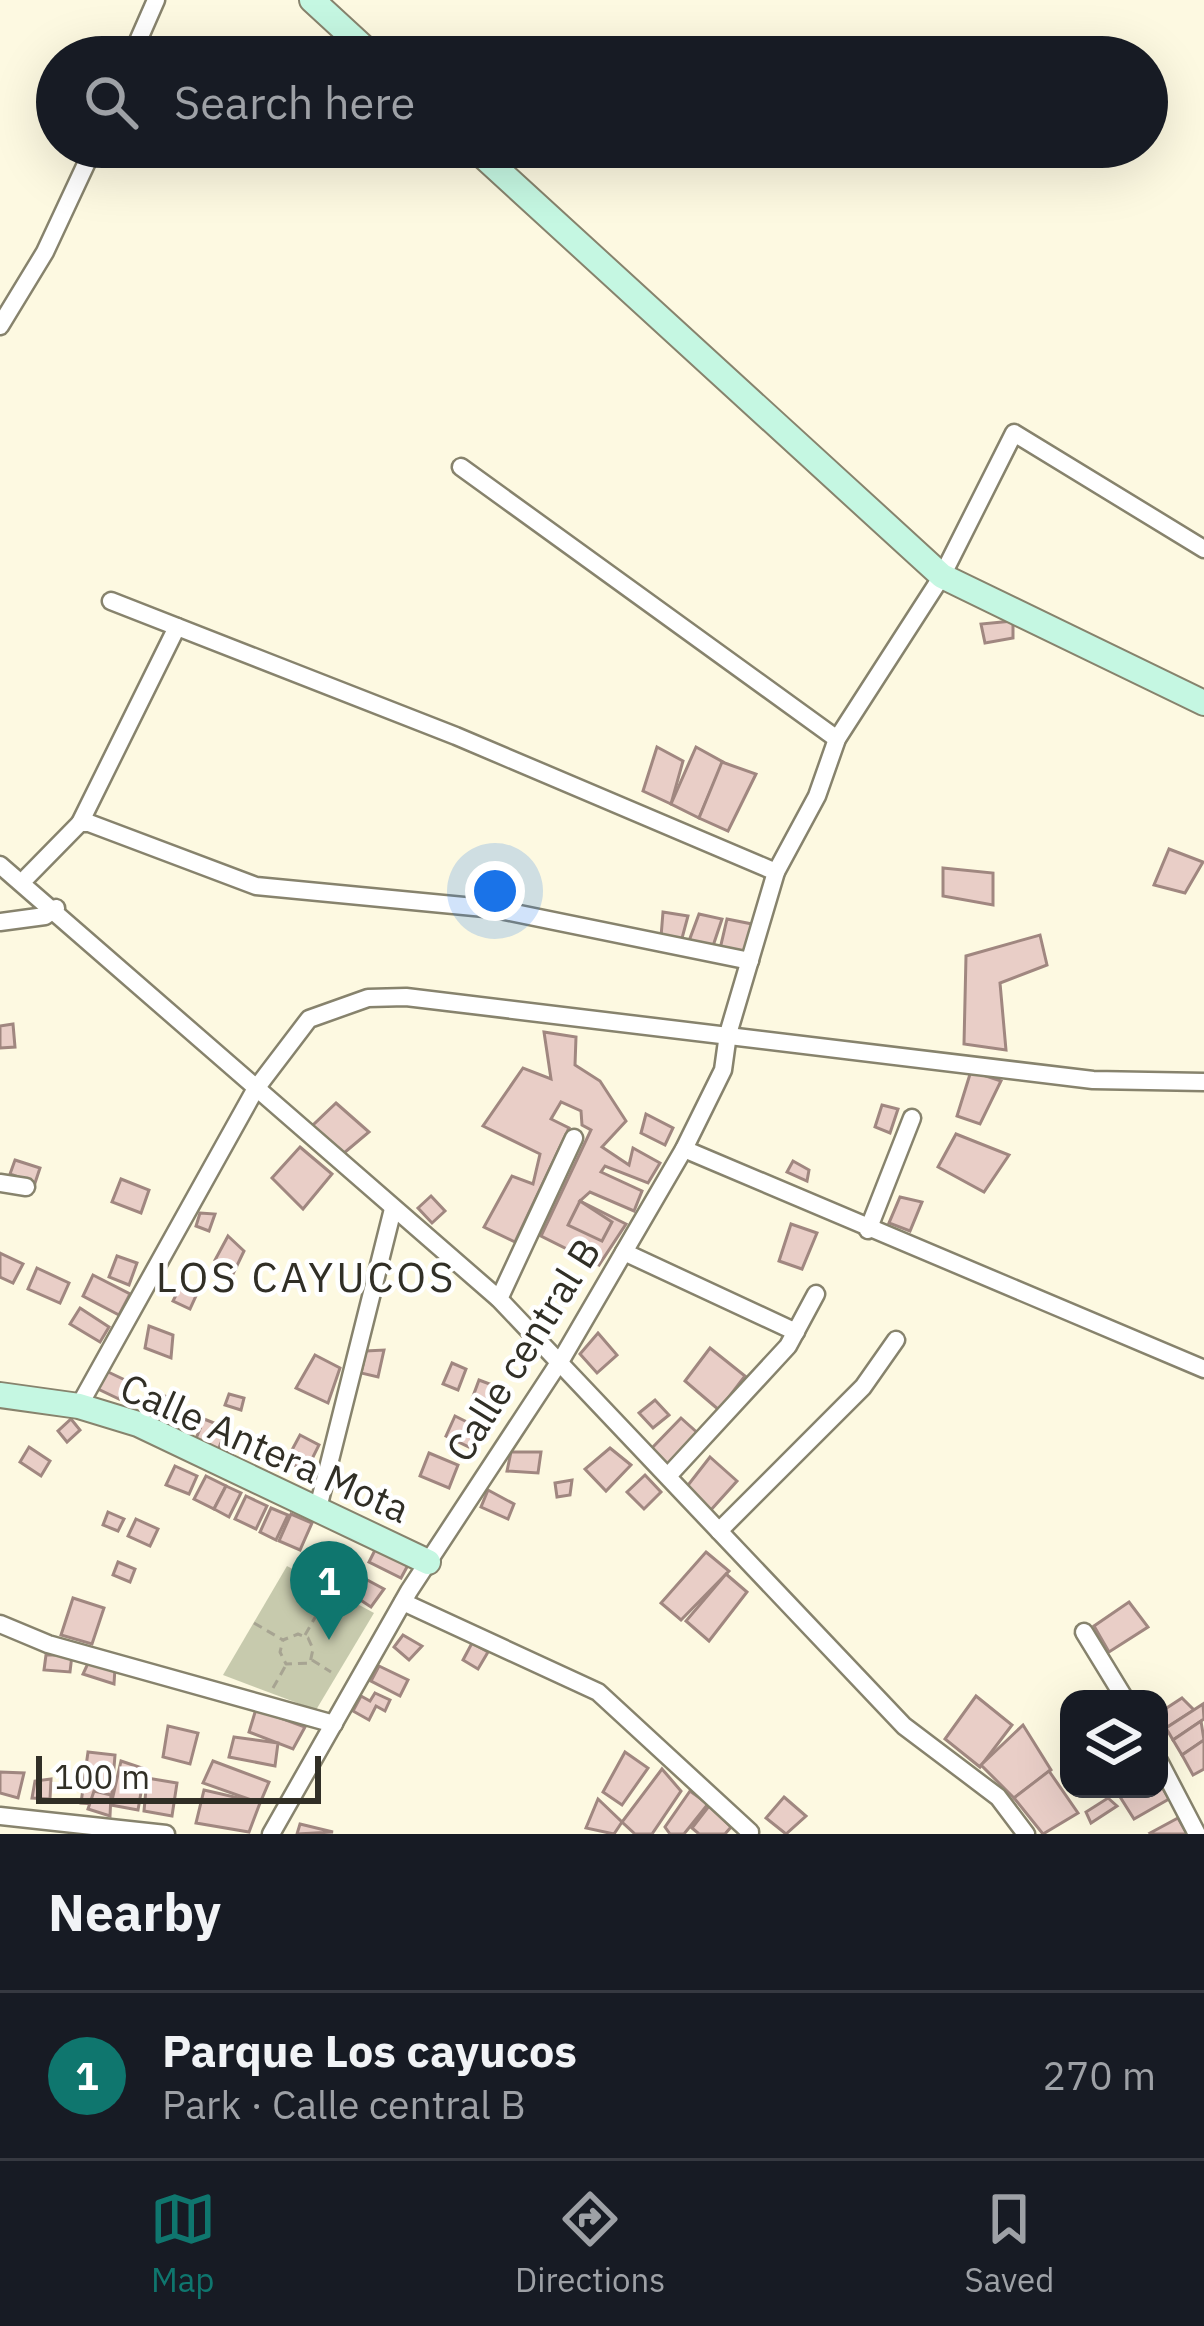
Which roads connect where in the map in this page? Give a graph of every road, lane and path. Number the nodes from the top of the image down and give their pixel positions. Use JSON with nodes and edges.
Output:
{"nodes":[{"id":1,"x":155,"y":0,"type":"edge"},
{"id":2,"x":312,"y":0,"type":"edge"},
{"id":3,"x":140,"y":36,"type":"edge"},
{"id":4,"x":351,"y":36,"type":"edge"},
{"id":5,"x":84,"y":168,"type":"edge"},
{"id":6,"x":495,"y":168,"type":"edge"},
{"id":7,"x":0,"y":326,"type":"edge"},
{"id":8,"x":460,"y":467,"type":"dead end"},
{"id":9,"x":1204,"y":549,"type":"edge"},
{"id":10,"x":942,"y":576,"type":"junction"},
{"id":11,"x":111,"y":601,"type":"dead end"},
{"id":12,"x":177,"y":627,"type":"junction"},
{"id":13,"x":1204,"y":703,"type":"edge"},
{"id":14,"x":837,"y":739,"type":"junction"},
{"id":15,"x":80,"y":823,"type":"junction"},
{"id":16,"x":0,"y":865,"type":"edge"},
{"id":17,"x":776,"y":872,"type":"junction"},
{"id":18,"x":27,"y":878,"type":"dead end"},
{"id":19,"x":58,"y":907,"type":"dead end"},
{"id":20,"x":0,"y":922,"type":"edge"},
{"id":21,"x":750,"y":961,"type":"junction"},
{"id":22,"x":728,"y":1034,"type":"junction"},
{"id":23,"x":1204,"y":1082,"type":"edge"},
{"id":24,"x":255,"y":1090,"type":"junction"},
{"id":25,"x":912,"y":1118,"type":"dead end"},
{"id":26,"x":574,"y":1138,"type":"dead end"},
{"id":27,"x":685,"y":1149,"type":"junction"},
{"id":28,"x":0,"y":1183,"type":"edge"},
{"id":29,"x":26,"y":1187,"type":"dead end"},
{"id":30,"x":393,"y":1209,"type":"junction"},
{"id":31,"x":868,"y":1229,"type":"junction"},
{"id":32,"x":624,"y":1252,"type":"junction"},
{"id":33,"x":816,"y":1294,"type":"dead end"},
{"id":34,"x":499,"y":1299,"type":"junction"},
{"id":35,"x":796,"y":1332,"type":"junction"},
{"id":36,"x":896,"y":1340,"type":"dead end"},
{"id":37,"x":1204,"y":1369,"type":"edge"},
{"id":38,"x":0,"y":1395,"type":"edge"},
{"id":39,"x":80,"y":1406,"type":"junction"},
{"id":40,"x":668,"y":1476,"type":"junction"},
{"id":41,"x":318,"y":1508,"type":"junction"},
{"id":42,"x":719,"y":1531,"type":"junction"},
{"id":43,"x":428,"y":1562,"type":"junction"},
{"id":44,"x":325,"y":1600,"type":"dead end"},
{"id":45,"x":403,"y":1602,"type":"junction"},
{"id":46,"x":254,"y":1623,"type":"dead end"},
{"id":47,"x":0,"y":1624,"type":"edge"},
{"id":48,"x":1084,"y":1632,"type":"dead end"},
{"id":49,"x":304,"y":1637,"type":"junction"},
{"id":50,"x":283,"y":1640,"type":"junction"},
{"id":51,"x":310,"y":1660,"type":"junction"},
{"id":52,"x":287,"y":1664,"type":"junction"},
{"id":53,"x":331,"y":1672,"type":"dead end"},
{"id":54,"x":1119,"y":1690,"type":"edge"},
{"id":55,"x":270,"y":1693,"type":"dead end"},
{"id":56,"x":334,"y":1724,"type":"junction"},
{"id":57,"x":1168,"y":1778,"type":"edge"},
{"id":58,"x":0,"y":1816,"type":"edge"},
{"id":59,"x":749,"y":1833,"type":"edge"},
{"id":60,"x":166,"y":1834,"type":"edge"},
{"id":61,"x":272,"y":1834,"type":"edge"},
{"id":62,"x":1026,"y":1834,"type":"edge"},
{"id":63,"x":1197,"y":1834,"type":"edge"}],
"edges":[{"from":1,"to":3,"type":"street"},
{"from":2,"to":4,"type":"main road"},
{"from":5,"to":7,"type":"street"},
{"from":6,"to":10,"type":"main road"},
{"from":8,"to":14,"type":"street"},
{"from":9,"to":10,"type":"street","name":"Calle central B"},
{"from":10,"to":13,"type":"main road"},
{"from":10,"to":14,"type":"street","name":"Calle central B"},
{"from":11,"to":12,"type":"street"},
{"from":12,"to":15,"type":"street"},
{"from":12,"to":17,"type":"street"},
{"from":14,"to":17,"type":"street","name":"Calle central B"},
{"from":15,"to":18,"type":"street"},
{"from":15,"to":21,"type":"street"},
{"from":16,"to":24,"type":"street"},
{"from":17,"to":21,"type":"street","name":"Calle central B"},
{"from":19,"to":20,"type":"street"},
{"from":21,"to":22,"type":"street","name":"Calle central B"},
{"from":22,"to":23,"type":"street"},
{"from":22,"to":24,"type":"street"},
{"from":22,"to":27,"type":"street","name":"Calle central B"},
{"from":24,"to":30,"type":"street"},
{"from":24,"to":39,"type":"street"},
{"from":25,"to":31,"type":"street"},
{"from":26,"to":34,"type":"street"},
{"from":27,"to":31,"type":"street"},
{"from":27,"to":32,"type":"street","name":"Calle central B"},
{"from":28,"to":29,"type":"street"},
{"from":30,"to":34,"type":"street"},
{"from":30,"to":41,"type":"street"},
{"from":31,"to":37,"type":"street"},
{"from":32,"to":35,"type":"street"},
{"from":32,"to":43,"type":"street","name":"Calle central B"},
{"from":33,"to":35,"type":"street"},
{"from":34,"to":40,"type":"street"},
{"from":35,"to":40,"type":"street"},
{"from":36,"to":42,"type":"street"},
{"from":38,"to":39,"type":"main road","name":"Calle Antera Mota"},
{"from":39,"to":41,"type":"main road","name":"Calle Antera Mota"},
{"from":40,"to":42,"type":"street"},
{"from":41,"to":43,"type":"main road","name":"Calle Antera Mota"},
{"from":42,"to":62,"type":"street"},
{"from":43,"to":45,"type":"street","name":"Calle central B"},
{"from":44,"to":49,"type":"path"},
{"from":45,"to":56,"type":"street","name":"Calle central B"},
{"from":45,"to":59,"type":"street"},
{"from":46,"to":50,"type":"path"},
{"from":47,"to":56,"type":"street"},
{"from":48,"to":54,"type":"street"},
{"from":49,"to":50,"type":"path"},
{"from":49,"to":51,"type":"path"},
{"from":50,"to":52,"type":"path"},
{"from":51,"to":52,"type":"path"},
{"from":51,"to":53,"type":"path"},
{"from":52,"to":55,"type":"path"},
{"from":56,"to":61,"type":"street","name":"Calle central B"},
{"from":57,"to":63,"type":"street"},
{"from":58,"to":60,"type":"street"}]}
